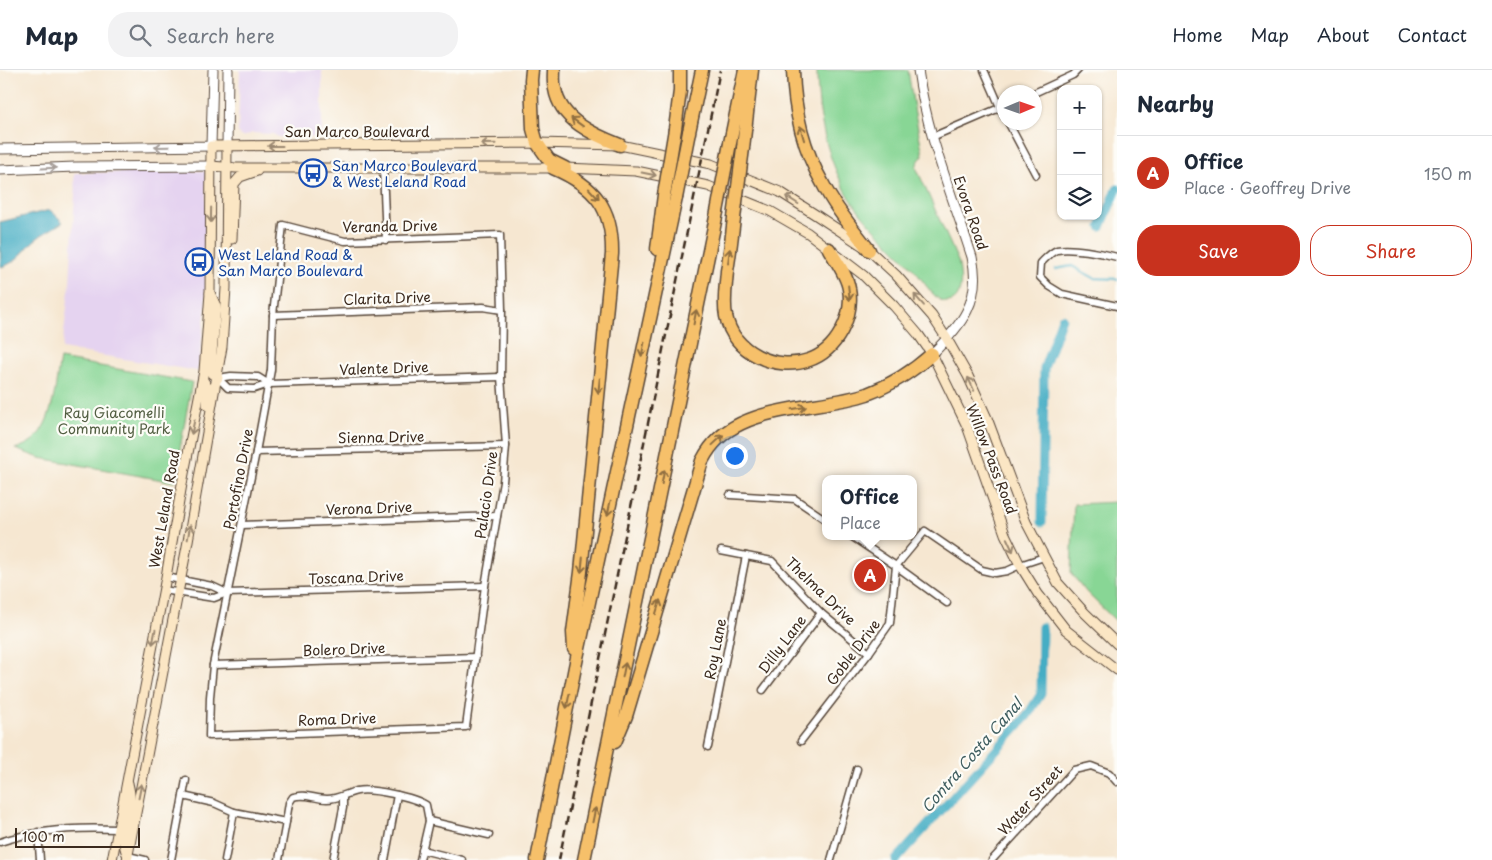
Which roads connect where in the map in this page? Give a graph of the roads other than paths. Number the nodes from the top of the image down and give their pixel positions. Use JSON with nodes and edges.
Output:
{"nodes":[{"id":1,"x":213,"y":70,"type":"edge"},
{"id":2,"x":228,"y":70,"type":"edge"},
{"id":3,"x":532,"y":70,"type":"edge"},
{"id":4,"x":554,"y":70,"type":"edge"},
{"id":5,"x":680,"y":70,"type":"edge"},
{"id":6,"x":702,"y":70,"type":"edge"},
{"id":7,"x":744,"y":70,"type":"edge"},
{"id":8,"x":752,"y":70,"type":"edge"},
{"id":9,"x":793,"y":70,"type":"edge"},
{"id":10,"x":918,"y":70,"type":"edge"},
{"id":11,"x":984,"y":70,"type":"edge"},
{"id":12,"x":1078,"y":70,"type":"edge"},
{"id":13,"x":1042,"y":89,"type":"edge"},
{"id":14,"x":997,"y":97,"type":"edge"},
{"id":15,"x":997,"y":109,"type":"edge"},
{"id":16,"x":1012,"y":130,"type":"edge"},
{"id":17,"x":932,"y":137,"type":"junction"},
{"id":18,"x":537,"y":144,"type":"junction"},
{"id":19,"x":211,"y":146,"type":"junction"},
{"id":20,"x":227,"y":146,"type":"junction"},
{"id":21,"x":620,"y":146,"type":"junction"},
{"id":22,"x":0,"y":149,"type":"edge"},
{"id":23,"x":711,"y":164,"type":"joint"},
{"id":24,"x":211,"y":166,"type":"junction"},
{"id":25,"x":227,"y":167,"type":"junction"},
{"id":26,"x":268,"y":168,"type":"junction"},
{"id":27,"x":383,"y":168,"type":"junction"},
{"id":28,"x":559,"y":168,"type":"junction"},
{"id":29,"x":0,"y":170,"type":"edge"},
{"id":30,"x":1036,"y":175,"type":"dead end"},
{"id":31,"x":670,"y":197,"type":"junction"},
{"id":32,"x":283,"y":225,"type":"joint"},
{"id":33,"x":500,"y":235,"type":"joint"},
{"id":34,"x":386,"y":240,"type":"junction"},
{"id":35,"x":829,"y":249,"type":"junction"},
{"id":36,"x":869,"y":250,"type":"junction"},
{"id":37,"x":1117,"y":257,"type":"edge"},
{"id":38,"x":226,"y":288,"type":"junction"},
{"id":39,"x":210,"y":292,"type":"junction"},
{"id":40,"x":1117,"y":306,"type":"edge"},
{"id":41,"x":502,"y":310,"type":"junction"},
{"id":42,"x":274,"y":315,"type":"junction"},
{"id":43,"x":948,"y":339,"type":"junction"},
{"id":44,"x":932,"y":354,"type":"junction"},
{"id":45,"x":501,"y":376,"type":"junction"},
{"id":46,"x":218,"y":378,"type":"junction"},
{"id":47,"x":203,"y":380,"type":"junction"},
{"id":48,"x":269,"y":384,"type":"junction"},
{"id":49,"x":506,"y":446,"type":"junction"},
{"id":50,"x":256,"y":452,"type":"junction"},
{"id":51,"x":202,"y":459,"type":"junction"},
{"id":52,"x":730,"y":495,"type":"dead end"},
{"id":53,"x":496,"y":516,"type":"junction"},
{"id":54,"x":822,"y":517,"type":"edge"},
{"id":55,"x":242,"y":525,"type":"junction"},
{"id":56,"x":857,"y":540,"type":"edge"},
{"id":57,"x":721,"y":551,"type":"dead end"},
{"id":58,"x":746,"y":556,"type":"junction"},
{"id":59,"x":1044,"y":557,"type":"junction"},
{"id":60,"x":1020,"y":565,"type":"junction"},
{"id":61,"x":896,"y":566,"type":"junction"},
{"id":62,"x":166,"y":577,"type":"junction"},
{"id":63,"x":180,"y":580,"type":"junction"},
{"id":64,"x":485,"y":586,"type":"junction"},
{"id":65,"x":163,"y":590,"type":"junction"},
{"id":66,"x":178,"y":592,"type":"junction"},
{"id":67,"x":227,"y":593,"type":"junction"},
{"id":68,"x":947,"y":604,"type":"dead end"},
{"id":69,"x":821,"y":614,"type":"junction"},
{"id":70,"x":1117,"y":644,"type":"edge"},
{"id":71,"x":869,"y":653,"type":"junction"},
{"id":72,"x":476,"y":657,"type":"junction"},
{"id":73,"x":213,"y":665,"type":"junction"},
{"id":74,"x":575,"y":667,"type":"junction"},
{"id":75,"x":1117,"y":670,"type":"edge"},
{"id":76,"x":763,"y":690,"type":"dead end"},
{"id":77,"x":466,"y":727,"type":"joint"},
{"id":78,"x":209,"y":736,"type":"joint"},
{"id":79,"x":800,"y":741,"type":"dead end"},
{"id":80,"x":708,"y":747,"type":"dead end"},
{"id":81,"x":603,"y":769,"type":"junction"},
{"id":82,"x":857,"y":769,"type":"dead end"},
{"id":83,"x":127,"y":774,"type":"junction"},
{"id":84,"x":186,"y":780,"type":"dead end"},
{"id":85,"x":1117,"y":782,"type":"edge"},
{"id":86,"x":397,"y":795,"type":"junction"},
{"id":87,"x":183,"y":796,"type":"junction"},
{"id":88,"x":343,"y":797,"type":"junction"},
{"id":89,"x":234,"y":812,"type":"junction"},
{"id":90,"x":428,"y":821,"type":"junction"},
{"id":91,"x":286,"y":822,"type":"junction"},
{"id":92,"x":117,"y":829,"type":"junction"},
{"id":93,"x":38,"y":832,"type":"junction"},
{"id":94,"x":488,"y":835,"type":"dead end"},
{"id":95,"x":0,"y":842,"type":"edge"},
{"id":96,"x":422,"y":850,"type":"junction"},
{"id":97,"x":126,"y":859,"type":"edge"},
{"id":98,"x":40,"y":860,"type":"edge"},
{"id":99,"x":112,"y":860,"type":"edge"},
{"id":100,"x":145,"y":860,"type":"edge"},
{"id":101,"x":172,"y":860,"type":"edge"},
{"id":102,"x":225,"y":860,"type":"edge"},
{"id":103,"x":279,"y":860,"type":"edge"},
{"id":104,"x":333,"y":860,"type":"edge"},
{"id":105,"x":385,"y":860,"type":"edge"},
{"id":106,"x":420,"y":860,"type":"edge"},
{"id":107,"x":462,"y":860,"type":"edge"},
{"id":108,"x":537,"y":860,"type":"edge"},
{"id":109,"x":584,"y":860,"type":"edge"},
{"id":110,"x":831,"y":860,"type":"edge"},
{"id":111,"x":992,"y":860,"type":"edge"}],
"edges":[{"from":1,"to":19,"type":"street","name":"West Leland Road"},
{"from":2,"to":20,"type":"street","name":"West Leland Road"},
{"from":3,"to":18,"type":"highway"},
{"from":21,"to":4,"type":"highway","one_way":true},
{"from":5,"to":31,"type":"highway","bridge":true},
{"from":6,"to":31,"type":"highway","bridge":true},
{"from":81,"to":7,"type":"highway","one_way":true,"bridge":true},
{"from":35,"to":8,"type":"highway","one_way":true,"bridge":true},
{"from":36,"to":9,"type":"highway","one_way":true},
{"from":10,"to":17,"type":"street","name":"Evora Road"},
{"from":11,"to":14,"type":"street"},
{"from":12,"to":13,"type":"street"},
{"from":15,"to":17,"type":"street"},
{"from":16,"to":30,"type":"street"},
{"from":17,"to":43,"type":"street","name":"Evora Road"},
{"from":18,"to":20,"type":"main road","name":"San Marco Boulevard","one_way":true},
{"from":18,"to":21,"type":"main road","name":"San Marco Boulevard"},
{"from":18,"to":28,"type":"highway"},
{"from":19,"to":20,"type":"main road","name":"San Marco Boulevard"},
{"from":19,"to":22,"type":"street","name":"San Marco Boulevard","one_way":true},
{"from":19,"to":24,"type":"main road","name":"West Leland Road"},
{"from":20,"to":25,"type":"main road","name":"West Leland Road"},
{"from":21,"to":23,"type":"main road","name":"San Marco Boulevard"},
{"from":36,"to":23,"type":"main road","name":"Willow Pass Road","one_way":true},
{"from":24,"to":25,"type":"main road"},
{"from":29,"to":24,"type":"street","one_way":true},
{"from":24,"to":39,"type":"main road","name":"West Leland Road","one_way":true},
{"from":25,"to":26,"type":"main road"},
{"from":25,"to":38,"type":"main road","name":"West Leland Road"},
{"from":26,"to":27,"type":"main road"},
{"from":26,"to":38,"type":"main road"},
{"from":27,"to":28,"type":"main road"},
{"from":27,"to":34,"type":"street"},
{"from":28,"to":35,"type":"main road","name":"Willow Pass Road","one_way":true},
{"from":28,"to":74,"type":"highway","one_way":true},
{"from":31,"to":74,"type":"highway","one_way":true},
{"from":32,"to":34,"type":"street","name":"Veranda Drive"},
{"from":32,"to":42,"type":"street","name":"Portofino Drive"},
{"from":33,"to":34,"type":"street","name":"Veranda Drive"},
{"from":33,"to":41,"type":"street","name":"Palacio Drive"},
{"from":35,"to":44,"type":"main road","name":"Willow Pass Road"},
{"from":43,"to":36,"type":"main road","name":"Willow Pass Road","one_way":true},
{"from":37,"to":40,"type":"street"},
{"from":38,"to":46,"type":"main road","name":"West Leland Road"},
{"from":39,"to":46,"type":"main road"},
{"from":39,"to":47,"type":"main road","name":"West Leland Road"},
{"from":41,"to":42,"type":"street","name":"Clarita Drive"},
{"from":41,"to":45,"type":"street","name":"Palacio Drive"},
{"from":42,"to":48,"type":"street","name":"Portofino Drive"},
{"from":43,"to":44,"type":"street","name":"Evora Road"},
{"from":59,"to":43,"type":"main road","name":"Willow Pass Road","one_way":true},
{"from":44,"to":60,"type":"main road","name":"Willow Pass Road","one_way":true},
{"from":81,"to":44,"type":"highway","one_way":true},
{"from":45,"to":48,"type":"street","name":"Valente Drive"},
{"from":45,"to":49,"type":"street","name":"Palacio Drive"},
{"from":46,"to":48,"type":"street","name":"Valente Drive"},
{"from":46,"to":48,"type":"street","name":"Valente Drive"},
{"from":46,"to":51,"type":"main road","name":"West Leland Road"},
{"from":47,"to":51,"type":"main road"},
{"from":47,"to":62,"type":"main road","name":"West Leland Road","one_way":true},
{"from":48,"to":50,"type":"street","name":"Portofino Drive"},
{"from":49,"to":50,"type":"street","name":"Sienna Drive"},
{"from":49,"to":53,"type":"street","name":"Palacio Drive"},
{"from":50,"to":55,"type":"street","name":"Portofino Drive"},
{"from":63,"to":51,"type":"main road","name":"West Leland Road","one_way":true},
{"from":52,"to":54,"type":"street"},
{"from":53,"to":55,"type":"street","name":"Verona Drive"},
{"from":53,"to":64,"type":"street","name":"Palacio Drive"},
{"from":55,"to":67,"type":"street","name":"Portofino Drive"},
{"from":56,"to":61,"type":"street"},
{"from":57,"to":58,"type":"street","name":"Thelma Drive"},
{"from":58,"to":69,"type":"street","name":"Thelma Drive"},
{"from":58,"to":80,"type":"street","name":"Roy Lane"},
{"from":59,"to":60,"type":"street"},
{"from":59,"to":70,"type":"main road","name":"Willow Pass Road"},
{"from":60,"to":61,"type":"street"},
{"from":60,"to":75,"type":"main road","name":"Willow Pass Road"},
{"from":61,"to":68,"type":"street"},
{"from":61,"to":71,"type":"street","name":"Goble Drive"},
{"from":62,"to":63,"type":"street","name":"Toscana Drive"},
{"from":62,"to":65,"type":"main road","name":"West Leland Road"},
{"from":63,"to":66,"type":"main road","name":"West Leland Road"},
{"from":63,"to":67,"type":"street","name":"Toscana Drive"},
{"from":64,"to":67,"type":"street","name":"Toscana Drive"},
{"from":64,"to":72,"type":"street","name":"Palacio Drive"},
{"from":65,"to":66,"type":"street","name":"Toscana Drive"},
{"from":65,"to":83,"type":"main road","name":"West Leland Road","one_way":true},
{"from":66,"to":67,"type":"street","name":"Toscana Drive"},
{"from":97,"to":66,"type":"main road","name":"West Leland Road","one_way":true},
{"from":67,"to":73,"type":"street","name":"Portofino Drive"},
{"from":69,"to":71,"type":"street","name":"Thelma Drive"},
{"from":69,"to":76,"type":"street","name":"Dilly Lane"},
{"from":71,"to":79,"type":"street","name":"Goble Drive"},
{"from":72,"to":73,"type":"street","name":"Bolero Drive"},
{"from":72,"to":77,"type":"street","name":"Palacio Drive"},
{"from":73,"to":78,"type":"street","name":"Portofino Drive"},
{"from":74,"to":108,"type":"highway","one_way":true},
{"from":77,"to":78,"type":"street","name":"Roma Drive"},
{"from":109,"to":81,"type":"highway","one_way":true},
{"from":82,"to":110,"type":"street"},
{"from":83,"to":92,"type":"main road","name":"West Leland Road"},
{"from":83,"to":97,"type":"main road"},
{"from":84,"to":87,"type":"street"},
{"from":85,"to":111,"type":"street","name":"Water Street"},
{"from":86,"to":88,"type":"street"},
{"from":86,"to":90,"type":"street"},
{"from":86,"to":105,"type":"street"},
{"from":87,"to":89,"type":"street"},
{"from":87,"to":101,"type":"street"},
{"from":88,"to":91,"type":"street"},
{"from":88,"to":104,"type":"street"},
{"from":89,"to":91,"type":"street"},
{"from":89,"to":102,"type":"street"},
{"from":90,"to":94,"type":"street"},
{"from":90,"to":96,"type":"street"},
{"from":91,"to":103,"type":"street"},
{"from":92,"to":93,"type":"street"},
{"from":92,"to":99,"type":"main road","name":"West Leland Road"},
{"from":93,"to":95,"type":"street"},
{"from":93,"to":98,"type":"street"},
{"from":96,"to":106,"type":"street"},
{"from":96,"to":107,"type":"street"},
{"from":97,"to":100,"type":"street"}]}
